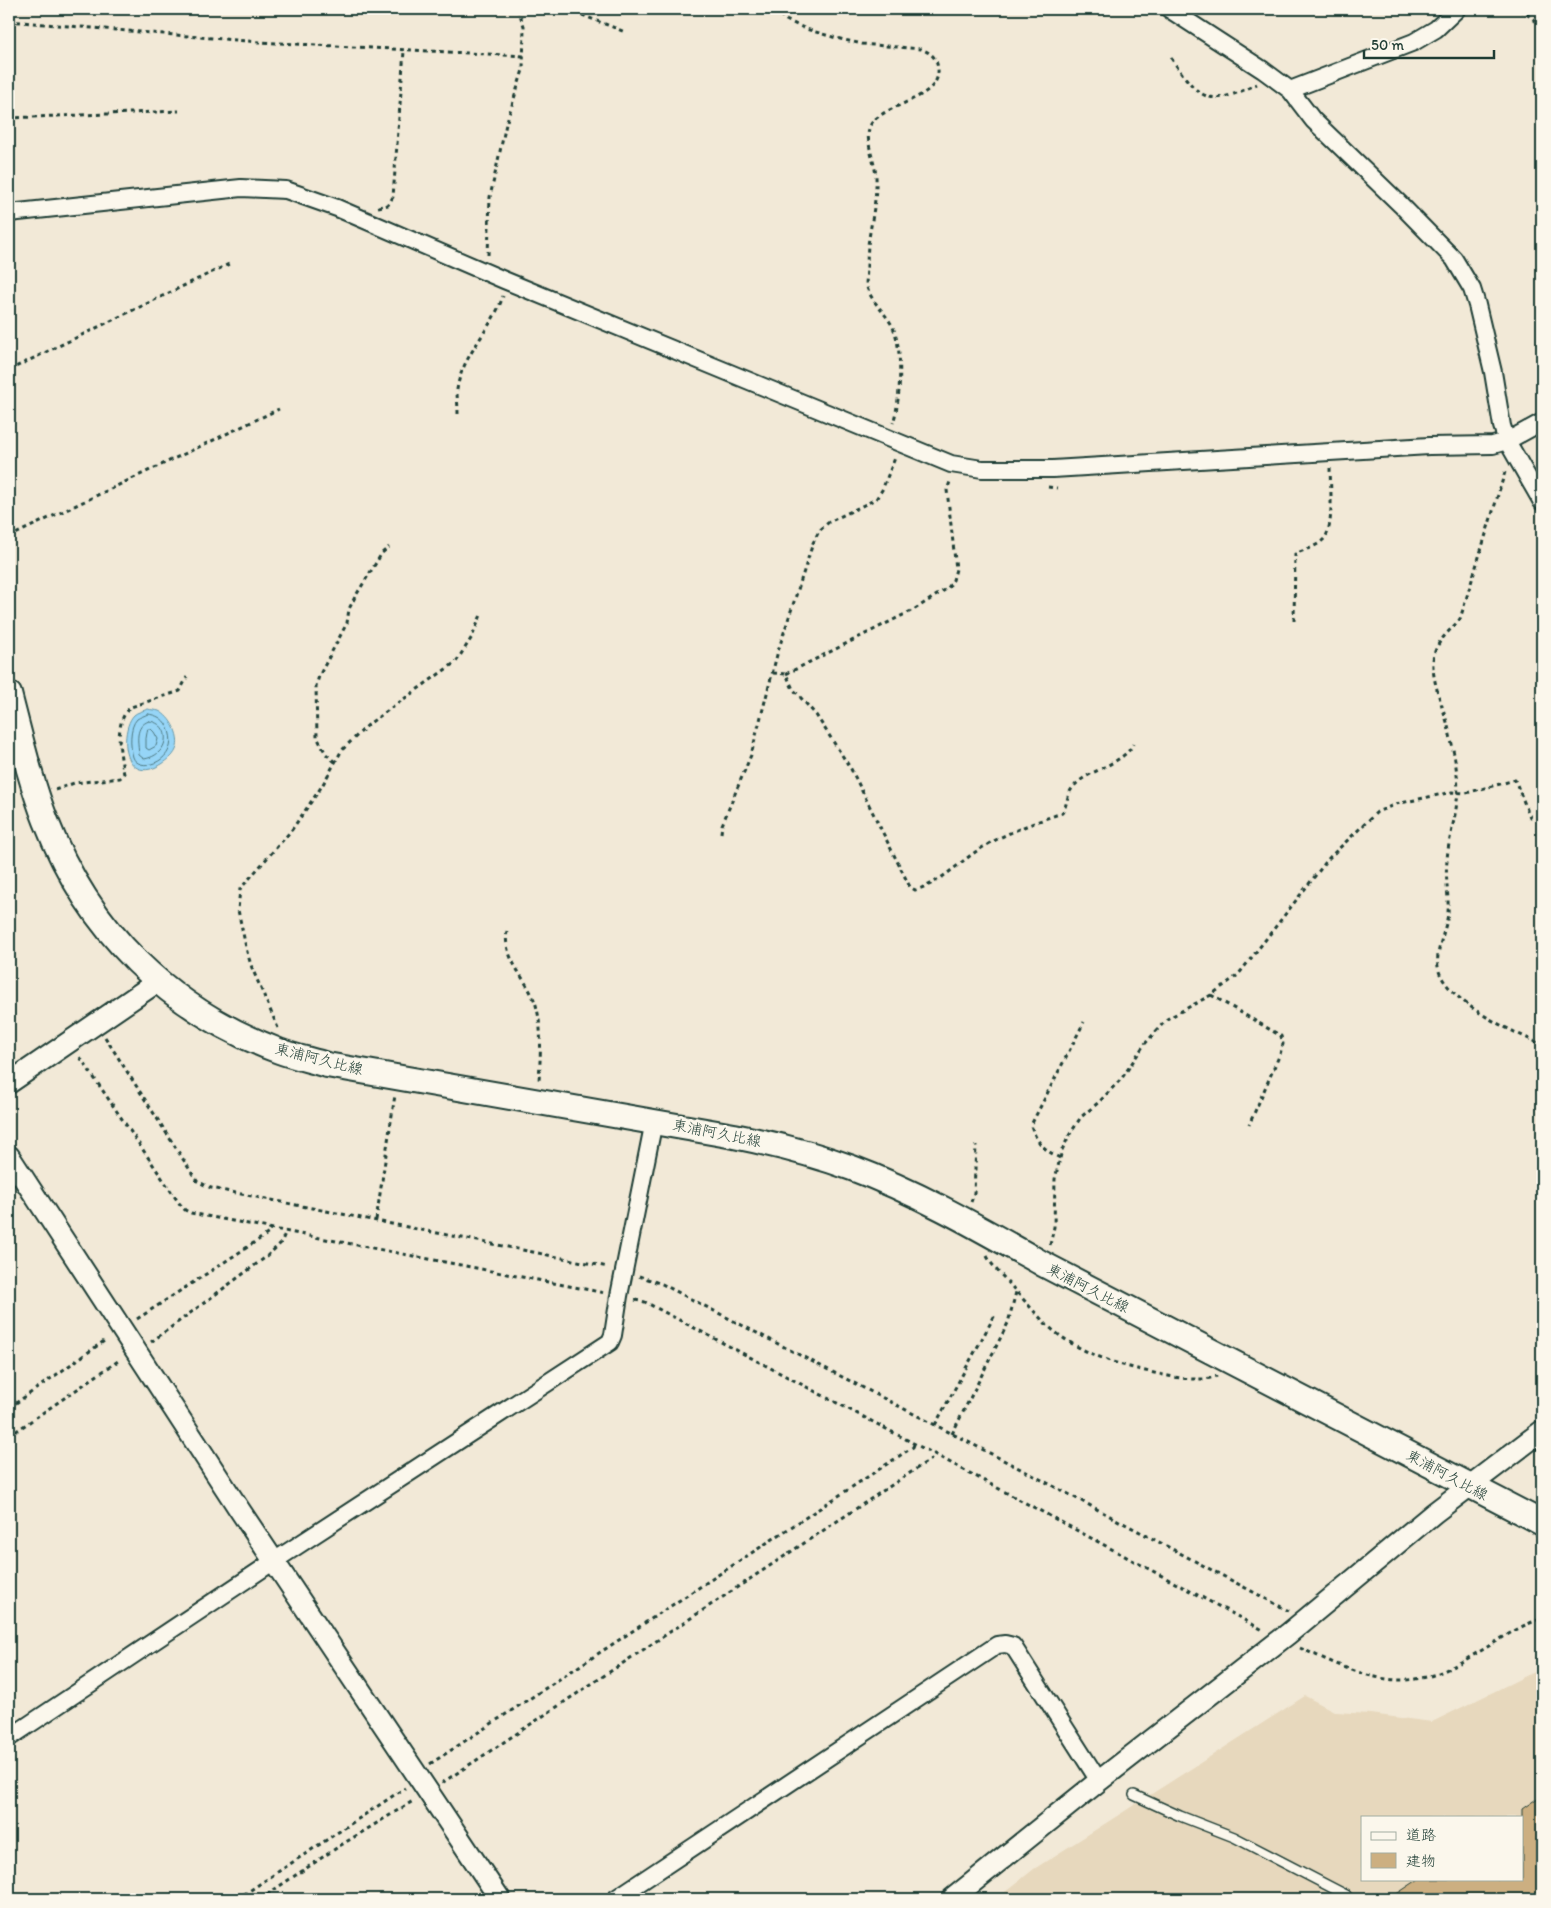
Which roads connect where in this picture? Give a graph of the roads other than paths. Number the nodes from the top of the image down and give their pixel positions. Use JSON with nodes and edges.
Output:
{"nodes":[{"id":1,"x":1169,"y":9,"type":"edge"},
{"id":2,"x":1457,"y":9,"type":"edge"},
{"id":3,"x":1290,"y":90,"type":"junction"},
{"id":4,"x":9,"y":213,"type":"edge"},
{"id":5,"x":1542,"y":422,"type":"edge"},
{"id":6,"x":1511,"y":448,"type":"junction"},
{"id":7,"x":1542,"y":502,"type":"edge"},
{"id":8,"x":9,"y":694,"type":"edge"},
{"id":9,"x":157,"y":982,"type":"junction"},
{"id":10,"x":9,"y":1083,"type":"edge"},
{"id":11,"x":654,"y":1121,"type":"junction"},
{"id":12,"x":9,"y":1156,"type":"edge"},
{"id":13,"x":1542,"y":1431,"type":"edge"},
{"id":14,"x":1469,"y":1487,"type":"junction"},
{"id":15,"x":1542,"y":1524,"type":"edge"},
{"id":16,"x":274,"y":1561,"type":"junction"},
{"id":17,"x":9,"y":1738,"type":"edge"},
{"id":18,"x":1099,"y":1781,"type":"junction"},
{"id":19,"x":1134,"y":1795,"type":"dead end"},
{"id":20,"x":500,"y":1899,"type":"edge"},
{"id":21,"x":615,"y":1899,"type":"edge"},
{"id":22,"x":952,"y":1899,"type":"edge"},
{"id":23,"x":1349,"y":1899,"type":"edge"}],
"edges":[{"from":1,"to":3,"type":"street"},
{"from":2,"to":3,"type":"street"},
{"from":3,"to":6,"type":"street"},
{"from":4,"to":6,"type":"street"},
{"from":5,"to":6,"type":"street"},
{"from":6,"to":7,"type":"street"},
{"from":8,"to":9,"type":"main road","name":"東浦阿久比線"},
{"from":9,"to":10,"type":"street"},
{"from":9,"to":11,"type":"main road","name":"東浦阿久比線"},
{"from":11,"to":14,"type":"main road","name":"東浦阿久比線"},
{"from":11,"to":16,"type":"street"},
{"from":12,"to":16,"type":"street"},
{"from":13,"to":14,"type":"street"},
{"from":14,"to":15,"type":"main road","name":"東浦阿久比線"},
{"from":14,"to":18,"type":"street"},
{"from":16,"to":17,"type":"street"},
{"from":16,"to":20,"type":"street"},
{"from":18,"to":21,"type":"street"},
{"from":18,"to":22,"type":"street"},
{"from":19,"to":23,"type":"lane"}]}
